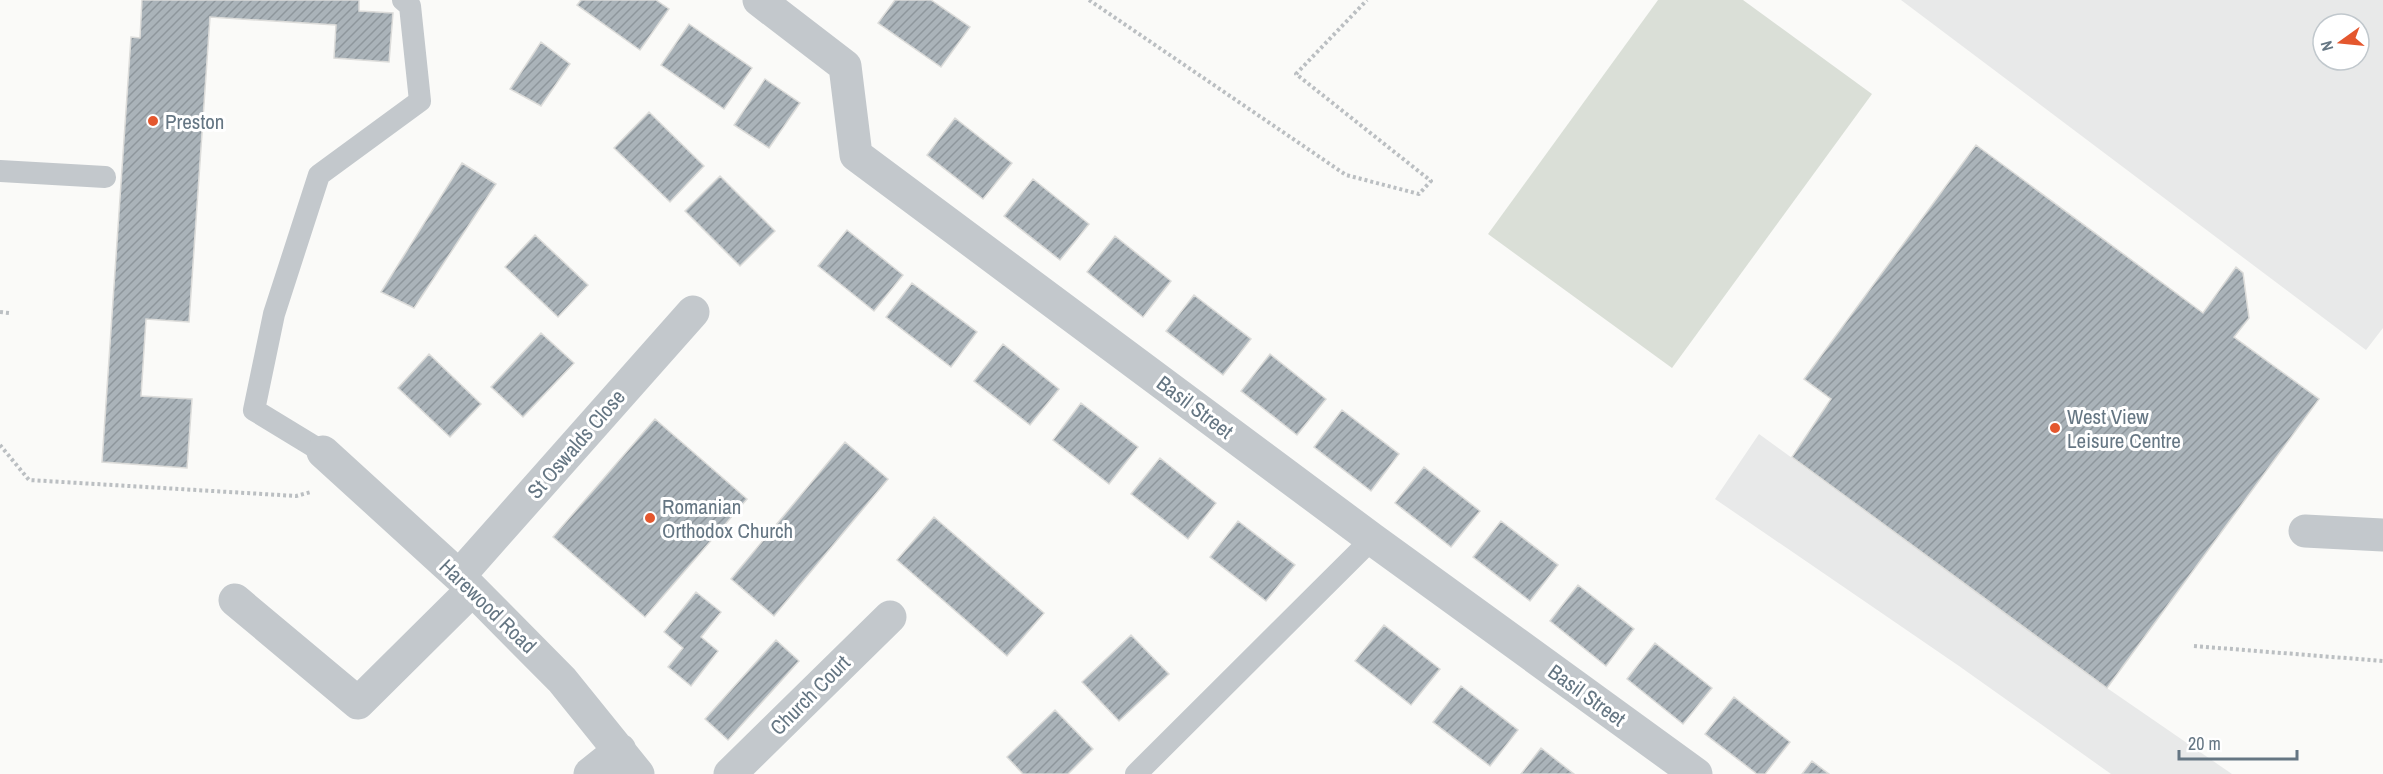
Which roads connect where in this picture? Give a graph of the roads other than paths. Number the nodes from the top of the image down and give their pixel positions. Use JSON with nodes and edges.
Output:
{"nodes":[{"id":1,"x":403,"y":0,"type":"edge"},
{"id":2,"x":759,"y":0,"type":"edge"},
{"id":3,"x":0,"y":171,"type":"edge"},
{"id":4,"x":105,"y":177,"type":"dead end"},
{"id":5,"x":693,"y":312,"type":"dead end"},
{"id":6,"x":323,"y":452,"type":"joint"},
{"id":7,"x":2305,"y":531,"type":"dead end"},
{"id":8,"x":2383,"y":535,"type":"edge"},
{"id":9,"x":1372,"y":539,"type":"junction"},
{"id":10,"x":466,"y":583,"type":"junction"},
{"id":11,"x":235,"y":600,"type":"dead end"},
{"id":12,"x":890,"y":617,"type":"dead end"},
{"id":13,"x":629,"y":762,"type":"edge"},
{"id":14,"x":590,"y":774,"type":"edge"},
{"id":15,"x":730,"y":774,"type":"edge"},
{"id":16,"x":1136,"y":774,"type":"edge"},
{"id":17,"x":1696,"y":774,"type":"edge"}],
"edges":[{"from":1,"to":6,"type":"lane"},
{"from":2,"to":9,"type":"street","name":"Basil Street"},
{"from":3,"to":4,"type":"lane"},
{"from":5,"to":10,"type":"street","name":"St Oswalds Close"},
{"from":6,"to":10,"type":"street","name":"Harewood Road"},
{"from":7,"to":8,"type":"street"},
{"from":9,"to":16,"type":"lane"},
{"from":9,"to":17,"type":"street","name":"Basil Street"},
{"from":10,"to":11,"type":"street","name":"St Oswalds Close"},
{"from":10,"to":13,"type":"street","name":"Harewood Road"},
{"from":12,"to":15,"type":"street","name":"Church Court"},
{"from":13,"to":14,"type":"street"}]}
